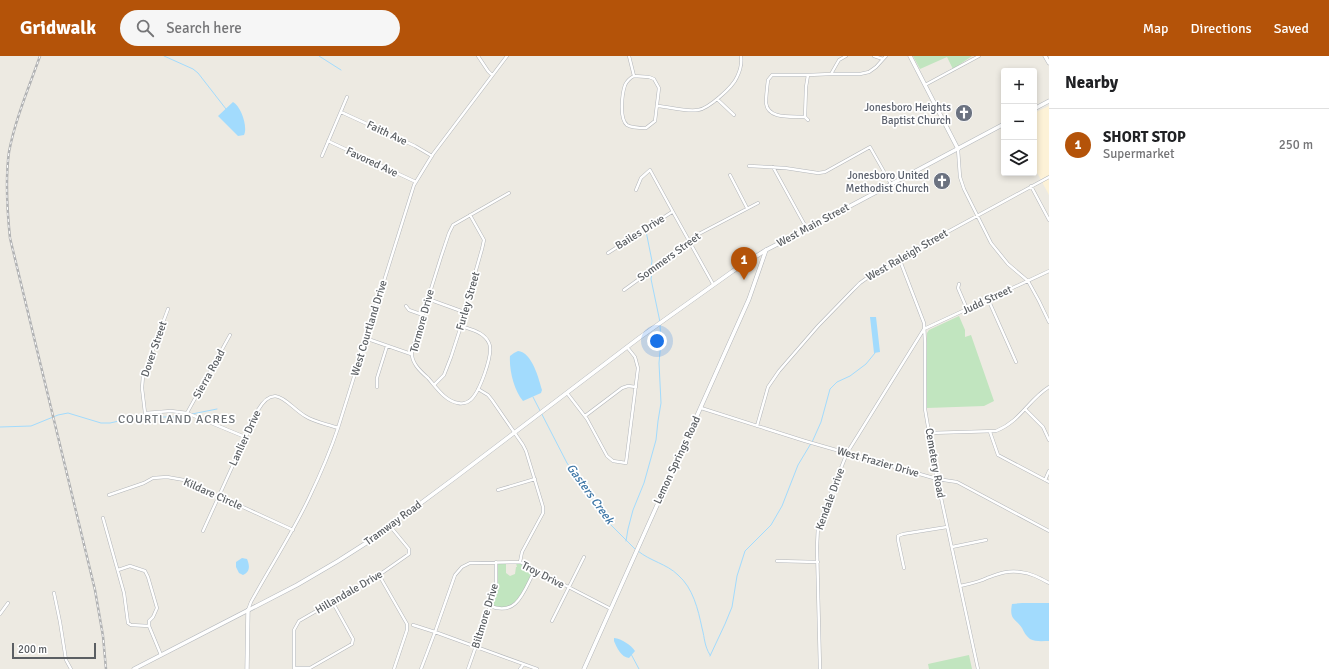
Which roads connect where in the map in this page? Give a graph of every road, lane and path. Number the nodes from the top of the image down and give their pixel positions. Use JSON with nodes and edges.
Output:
{"nodes":[{"id":1,"x":478,"y":56,"type":"edge"},
{"id":2,"x":507,"y":56,"type":"edge"},
{"id":3,"x":629,"y":56,"type":"edge"},
{"id":4,"x":740,"y":56,"type":"edge"},
{"id":5,"x":846,"y":56,"type":"edge"},
{"id":6,"x":874,"y":56,"type":"edge"},
{"id":7,"x":886,"y":56,"type":"edge"},
{"id":8,"x":910,"y":56,"type":"edge"},
{"id":9,"x":979,"y":56,"type":"edge"},
{"id":10,"x":1046,"y":56,"type":"edge"},
{"id":11,"x":883,"y":60,"type":"junction"},
{"id":12,"x":1049,"y":63,"type":"edge"},
{"id":13,"x":831,"y":74,"type":"junction"},
{"id":14,"x":492,"y":75,"type":"junction"},
{"id":15,"x":808,"y":75,"type":"junction"},
{"id":16,"x":634,"y":76,"type":"junction"},
{"id":17,"x":925,"y":85,"type":"junction"},
{"id":18,"x":347,"y":97,"type":"dead end"},
{"id":19,"x":717,"y":99,"type":"junction"},
{"id":20,"x":1049,"y":101,"type":"edge"},
{"id":21,"x":658,"y":106,"type":"junction"},
{"id":22,"x":1037,"y":107,"type":"edge"},
{"id":23,"x":341,"y":112,"type":"junction"},
{"id":24,"x":734,"y":115,"type":"dead end"},
{"id":25,"x":805,"y":117,"type":"junction"},
{"id":26,"x":808,"y":120,"type":"dead end"},
{"id":27,"x":1001,"y":126,"type":"edge"},
{"id":28,"x":328,"y":141,"type":"junction"},
{"id":29,"x":958,"y":149,"type":"junction"},
{"id":30,"x":322,"y":156,"type":"dead end"},
{"id":31,"x":432,"y":156,"type":"junction"},
{"id":32,"x":749,"y":166,"type":"dead end"},
{"id":33,"x":774,"y":167,"type":"junction"},
{"id":34,"x":730,"y":175,"type":"dead end"},
{"id":35,"x":1049,"y":178,"type":"edge"},
{"id":36,"x":416,"y":182,"type":"junction"},
{"id":37,"x":891,"y":184,"type":"junction"},
{"id":38,"x":1031,"y":186,"type":"junction"},
{"id":39,"x":636,"y":190,"type":"dead end"},
{"id":40,"x":510,"y":193,"type":"dead end"},
{"id":41,"x":758,"y":203,"type":"dead end"},
{"id":42,"x":747,"y":208,"type":"junction"},
{"id":43,"x":672,"y":212,"type":"junction"},
{"id":44,"x":470,"y":215,"type":"junction"},
{"id":45,"x":977,"y":215,"type":"junction"},
{"id":46,"x":1049,"y":220,"type":"edge"},
{"id":47,"x":807,"y":229,"type":"junction"},
{"id":48,"x":689,"y":242,"type":"junction"},
{"id":49,"x":766,"y":250,"type":"junction"},
{"id":50,"x":608,"y":253,"type":"dead end"},
{"id":51,"x":899,"y":258,"type":"junction"},
{"id":52,"x":1049,"y":271,"type":"edge"},
{"id":53,"x":1028,"y":281,"type":"junction"},
{"id":54,"x":713,"y":284,"type":"junction"},
{"id":55,"x":959,"y":284,"type":"dead end"},
{"id":56,"x":624,"y":290,"type":"dead end"},
{"id":57,"x":428,"y":299,"type":"junction"},
{"id":58,"x":988,"y":299,"type":"junction"},
{"id":59,"x":406,"y":306,"type":"dead end"},
{"id":60,"x":168,"y":309,"type":"dead end"},
{"id":61,"x":967,"y":309,"type":"junction"},
{"id":62,"x":464,"y":312,"type":"junction"},
{"id":63,"x":423,"y":315,"type":"junction"},
{"id":64,"x":1049,"y":322,"type":"edge"},
{"id":65,"x":461,"y":326,"type":"junction"},
{"id":66,"x":924,"y":329,"type":"junction"},
{"id":67,"x":230,"y":336,"type":"dead end"},
{"id":68,"x":365,"y":338,"type":"junction"},
{"id":69,"x":632,"y":343,"type":"joint"},
{"id":70,"x":387,"y":346,"type":"junction"},
{"id":71,"x":627,"y":347,"type":"junction"},
{"id":72,"x":412,"y":354,"type":"junction"},
{"id":73,"x":1016,"y":362,"type":"dead end"},
{"id":74,"x":434,"y":385,"type":"junction"},
{"id":75,"x":636,"y":386,"type":"junction"},
{"id":76,"x":377,"y":387,"type":"dead end"},
{"id":77,"x":1049,"y":387,"type":"edge"},
{"id":78,"x":478,"y":389,"type":"junction"},
{"id":79,"x":567,"y":392,"type":"junction"},
{"id":80,"x":700,"y":408,"type":"junction"},
{"id":81,"x":1025,"y":409,"type":"junction"},
{"id":82,"x":187,"y":413,"type":"junction"},
{"id":83,"x":585,"y":416,"type":"junction"},
{"id":84,"x":757,"y":426,"type":"junction"},
{"id":85,"x":338,"y":428,"type":"junction"},
{"id":86,"x":514,"y":432,"type":"junction"},
{"id":87,"x":990,"y":432,"type":"junction"},
{"id":88,"x":929,"y":433,"type":"junction"},
{"id":89,"x":245,"y":437,"type":"junction"},
{"id":90,"x":1049,"y":440,"type":"edge"},
{"id":91,"x":847,"y":453,"type":"junction"},
{"id":92,"x":1049,"y":471,"type":"edge"},
{"id":93,"x":535,"y":479,"type":"junction"},
{"id":94,"x":937,"y":479,"type":"junction"},
{"id":95,"x":1044,"y":480,"type":"junction"},
{"id":96,"x":1049,"y":482,"type":"edge"},
{"id":97,"x":498,"y":490,"type":"dead end"},
{"id":98,"x":109,"y":495,"type":"dead end"},
{"id":99,"x":219,"y":497,"type":"junction"},
{"id":100,"x":103,"y":518,"type":"dead end"},
{"id":101,"x":390,"y":526,"type":"junction"},
{"id":102,"x":947,"y":527,"type":"junction"},
{"id":103,"x":293,"y":530,"type":"junction"},
{"id":104,"x":203,"y":531,"type":"dead end"},
{"id":105,"x":1049,"y":531,"type":"edge"},
{"id":106,"x":986,"y":540,"type":"dead end"},
{"id":107,"x":952,"y":547,"type":"junction"},
{"id":108,"x":584,"y":557,"type":"dead end"},
{"id":109,"x":777,"y":561,"type":"dead end"},
{"id":110,"x":496,"y":562,"type":"junction"},
{"id":111,"x":520,"y":562,"type":"junction"},
{"id":112,"x":818,"y":562,"type":"junction"},
{"id":113,"x":904,"y":568,"type":"dead end"},
{"id":114,"x":118,"y":570,"type":"junction"},
{"id":115,"x":535,"y":570,"type":"junction"},
{"id":116,"x":379,"y":575,"type":"junction"},
{"id":117,"x":1049,"y":583,"type":"edge"},
{"id":118,"x":960,"y":586,"type":"junction"},
{"id":119,"x":569,"y":588,"type":"junction"},
{"id":120,"x":54,"y":593,"type":"dead end"},
{"id":121,"x":332,"y":601,"type":"junction"},
{"id":122,"x":8,"y":603,"type":"dead end"},
{"id":123,"x":490,"y":606,"type":"junction"},
{"id":124,"x":611,"y":609,"type":"junction"},
{"id":125,"x":248,"y":610,"type":"junction"},
{"id":126,"x":0,"y":614,"type":"edge"},
{"id":127,"x":552,"y":621,"type":"dead end"},
{"id":128,"x":413,"y":625,"type":"dead end"},
{"id":129,"x":149,"y":626,"type":"junction"},
{"id":130,"x":436,"y":632,"type":"junction"},
{"id":131,"x":476,"y":647,"type":"junction"},
{"id":132,"x":161,"y":655,"type":"junction"},
{"id":133,"x":523,"y":665,"type":"junction"},
{"id":134,"x":294,"y":668,"type":"edge"},
{"id":135,"x":71,"y":669,"type":"edge"},
{"id":136,"x":134,"y":669,"type":"edge"},
{"id":137,"x":247,"y":669,"type":"edge"},
{"id":138,"x":394,"y":669,"type":"edge"},
{"id":139,"x":421,"y":669,"type":"edge"},
{"id":140,"x":468,"y":669,"type":"edge"},
{"id":141,"x":520,"y":669,"type":"edge"},
{"id":142,"x":537,"y":669,"type":"edge"},
{"id":143,"x":584,"y":669,"type":"edge"},
{"id":144,"x":820,"y":669,"type":"edge"},
{"id":145,"x":978,"y":669,"type":"edge"}],
"edges":[{"from":1,"to":14,"type":"street"},
{"from":2,"to":14,"type":"street","name":"West Courtland Drive"},
{"from":3,"to":16,"type":"street"},
{"from":4,"to":19,"type":"street"},
{"from":5,"to":13,"type":"street"},
{"from":6,"to":11,"type":"street"},
{"from":7,"to":11,"type":"street"},
{"from":8,"to":17,"type":"main road"},
{"from":9,"to":17,"type":"street"},
{"from":10,"to":12,"type":"main road"},
{"from":11,"to":13,"type":"street"},
{"from":13,"to":15,"type":"street"},
{"from":14,"to":31,"type":"street","name":"West Courtland Drive"},
{"from":15,"to":25,"type":"street"},
{"from":15,"to":25,"type":"street"},
{"from":16,"to":21,"type":"street"},
{"from":16,"to":21,"type":"street"},
{"from":17,"to":29,"type":"main road"},
{"from":18,"to":23,"type":"street"},
{"from":19,"to":21,"type":"street"},
{"from":19,"to":24,"type":"street"},
{"from":20,"to":22,"type":"main road"},
{"from":23,"to":28,"type":"street"},
{"from":23,"to":31,"type":"street","name":"Faith Ave"},
{"from":25,"to":26,"type":"street"},
{"from":27,"to":29,"type":"main road","name":"West Main Street"},
{"from":28,"to":30,"type":"street"},
{"from":28,"to":36,"type":"street","name":"Favored Ave"},
{"from":29,"to":37,"type":"main road","name":"West Main Street"},
{"from":29,"to":45,"type":"street"},
{"from":31,"to":36,"type":"street","name":"West Courtland Drive"},
{"from":32,"to":33,"type":"street"},
{"from":33,"to":37,"type":"street"},
{"from":33,"to":47,"type":"street"},
{"from":34,"to":42,"type":"street"},
{"from":35,"to":38,"type":"street","name":"West Raleigh Street"},
{"from":36,"to":68,"type":"street","name":"West Courtland Drive"},
{"from":37,"to":47,"type":"main road","name":"West Main Street"},
{"from":38,"to":45,"type":"street","name":"West Raleigh Street"},
{"from":38,"to":46,"type":"street"},
{"from":39,"to":43,"type":"street"},
{"from":40,"to":44,"type":"street","name":"Tormore Drive"},
{"from":41,"to":42,"type":"street","name":"Sommers Street"},
{"from":42,"to":48,"type":"street","name":"Sommers Street"},
{"from":43,"to":48,"type":"street"},
{"from":43,"to":50,"type":"street","name":"Bailes Drive"},
{"from":44,"to":57,"type":"street","name":"Tormore Drive"},
{"from":44,"to":62,"type":"street","name":"Furley Street"},
{"from":45,"to":51,"type":"street","name":"West Raleigh Street"},
{"from":45,"to":53,"type":"street"},
{"from":47,"to":49,"type":"main road","name":"West Main Street"},
{"from":48,"to":54,"type":"street"},
{"from":48,"to":56,"type":"street","name":"Sommers Street"},
{"from":49,"to":54,"type":"main road","name":"West Main Street"},
{"from":49,"to":80,"type":"main road","name":"Lemon Springs Road"},
{"from":51,"to":66,"type":"street","name":"Cemetery Road"},
{"from":51,"to":84,"type":"street","name":"West Raleigh Street"},
{"from":52,"to":53,"type":"street","name":"Judd Street"},
{"from":53,"to":58,"type":"street","name":"Judd Street"},
{"from":53,"to":64,"type":"street"},
{"from":54,"to":69,"type":"main road","name":"West Main Street"},
{"from":55,"to":61,"type":"street"},
{"from":57,"to":62,"type":"street"},
{"from":57,"to":63,"type":"street","name":"Tormore Drive"},
{"from":58,"to":61,"type":"street","name":"Judd Street"},
{"from":58,"to":73,"type":"street"},
{"from":59,"to":63,"type":"street"},
{"from":60,"to":82,"type":"street","name":"Dover Street"},
{"from":61,"to":66,"type":"street","name":"Judd Street"},
{"from":62,"to":65,"type":"street","name":"Furley Street"},
{"from":63,"to":72,"type":"street","name":"Tormore Drive"},
{"from":65,"to":74,"type":"street","name":"Furley Street"},
{"from":65,"to":78,"type":"street","name":"Tormore Drive"},
{"from":66,"to":88,"type":"street","name":"Cemetery Road"},
{"from":66,"to":91,"type":"street","name":"Kendale Drive"},
{"from":67,"to":82,"type":"street","name":"Sierra Road"},
{"from":68,"to":70,"type":"street"},
{"from":68,"to":85,"type":"street","name":"West Courtland Drive"},
{"from":69,"to":71,"type":"main road","name":"Tramway Road"},
{"from":70,"to":72,"type":"street"},
{"from":70,"to":76,"type":"street"},
{"from":71,"to":75,"type":"street"},
{"from":71,"to":79,"type":"main road","name":"Tramway Road"},
{"from":72,"to":74,"type":"street","name":"Tormore Drive"},
{"from":74,"to":78,"type":"street","name":"Tormore Drive"},
{"from":75,"to":83,"type":"street"},
{"from":75,"to":83,"type":"street"},
{"from":77,"to":81,"type":"street"},
{"from":78,"to":86,"type":"street"},
{"from":79,"to":83,"type":"street"},
{"from":79,"to":86,"type":"main road","name":"Tramway Road"},
{"from":80,"to":84,"type":"street","name":"West Frazier Drive"},
{"from":80,"to":124,"type":"main road","name":"Lemon Springs Road"},
{"from":81,"to":87,"type":"street"},
{"from":81,"to":90,"type":"street"},
{"from":82,"to":89,"type":"street"},
{"from":84,"to":91,"type":"street","name":"West Frazier Drive"},
{"from":85,"to":89,"type":"street","name":"Lanlier Drive"},
{"from":85,"to":103,"type":"street","name":"West Courtland Drive"},
{"from":86,"to":93,"type":"street"},
{"from":86,"to":101,"type":"main road","name":"Tramway Road"},
{"from":87,"to":88,"type":"street"},
{"from":87,"to":95,"type":"street"},
{"from":88,"to":94,"type":"street","name":"Cemetery Road"},
{"from":89,"to":99,"type":"street","name":"Lanlier Drive"},
{"from":91,"to":94,"type":"street","name":"West Frazier Drive"},
{"from":91,"to":112,"type":"street","name":"Kendale Drive"},
{"from":92,"to":95,"type":"street"},
{"from":93,"to":97,"type":"street"},
{"from":93,"to":111,"type":"street"},
{"from":94,"to":102,"type":"street","name":"Cemetery Road"},
{"from":94,"to":105,"type":"street","name":"West Frazier Drive"},
{"from":95,"to":96,"type":"street"},
{"from":98,"to":99,"type":"street","name":"Kildare Circle"},
{"from":99,"to":103,"type":"street","name":"Kildare Circle"},
{"from":99,"to":104,"type":"street","name":"Lanlier Drive"},
{"from":100,"to":114,"type":"street"},
{"from":101,"to":116,"type":"street","name":"Hillandale Drive"},
{"from":101,"to":125,"type":"main road","name":"Tramway Road"},
{"from":102,"to":107,"type":"street","name":"Cemetery Road"},
{"from":102,"to":113,"type":"street"},
{"from":103,"to":125,"type":"street","name":"West Courtland Drive"},
{"from":106,"to":107,"type":"street"},
{"from":107,"to":118,"type":"street","name":"Cemetery Road"},
{"from":108,"to":119,"type":"street"},
{"from":109,"to":112,"type":"street"},
{"from":110,"to":111,"type":"street","name":"Troy Drive"},
{"from":110,"to":123,"type":"street","name":"Biltmore Drive"},
{"from":110,"to":130,"type":"street","name":"Troy Drive"},
{"from":111,"to":115,"type":"street","name":"Troy Drive"},
{"from":112,"to":144,"type":"street","name":"Kendale Drive"},
{"from":114,"to":129,"type":"street"},
{"from":114,"to":129,"type":"street"},
{"from":115,"to":119,"type":"street","name":"Troy Drive"},
{"from":115,"to":123,"type":"street"},
{"from":116,"to":121,"type":"street","name":"Hillandale Drive"},
{"from":116,"to":138,"type":"street"},
{"from":117,"to":118,"type":"street"},
{"from":118,"to":145,"type":"street","name":"Cemetery Road"},
{"from":119,"to":124,"type":"street","name":"Troy Drive"},
{"from":119,"to":127,"type":"street"},
{"from":120,"to":135,"type":"street"},
{"from":121,"to":134,"type":"street","name":"Hillandale Drive"},
{"from":121,"to":134,"type":"street"},
{"from":122,"to":126,"type":"street"},
{"from":123,"to":131,"type":"street","name":"Biltmore Drive"},
{"from":124,"to":143,"type":"main road","name":"Lemon Springs Road"},
{"from":125,"to":132,"type":"main road","name":"Tramway Road"},
{"from":125,"to":137,"type":"main road"},
{"from":128,"to":130,"type":"street"},
{"from":129,"to":132,"type":"street"},
{"from":130,"to":131,"type":"street"},
{"from":130,"to":139,"type":"street","name":"Troy Drive"},
{"from":131,"to":133,"type":"street"},
{"from":131,"to":140,"type":"street","name":"Biltmore Drive"},
{"from":132,"to":136,"type":"main road","name":"Tramway Road"},
{"from":133,"to":141,"type":"street"},
{"from":133,"to":142,"type":"street"}]}
